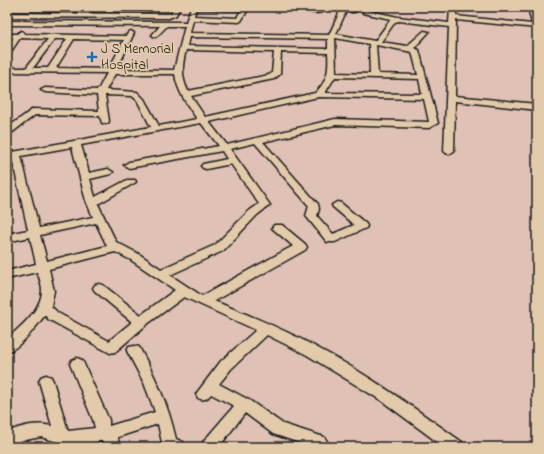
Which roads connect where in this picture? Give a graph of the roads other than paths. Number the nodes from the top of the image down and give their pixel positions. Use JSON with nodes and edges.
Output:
{"nodes":[{"id":1,"x":20,"y":7,"type":"edge"},
{"id":2,"x":42,"y":7,"type":"edge"},
{"id":3,"x":63,"y":7,"type":"edge"},
{"id":4,"x":169,"y":7,"type":"edge"},
{"id":5,"x":177,"y":7,"type":"edge"},
{"id":6,"x":301,"y":7,"type":"edge"},
{"id":7,"x":345,"y":7,"type":"edge"},
{"id":8,"x":371,"y":7,"type":"edge"},
{"id":9,"x":453,"y":7,"type":"edge"},
{"id":10,"x":531,"y":7,"type":"edge"},
{"id":11,"x":246,"y":8,"type":"edge"},
{"id":12,"x":87,"y":9,"type":"dead end"},
{"id":13,"x":322,"y":9,"type":"edge"},
{"id":14,"x":10,"y":15,"type":"edge"},
{"id":15,"x":35,"y":16,"type":"junction"},
{"id":16,"x":56,"y":16,"type":"junction"},
{"id":17,"x":114,"y":16,"type":"junction"},
{"id":18,"x":165,"y":16,"type":"junction"},
{"id":19,"x":312,"y":18,"type":"dead end"},
{"id":20,"x":398,"y":19,"type":"junction"},
{"id":21,"x":189,"y":21,"type":"junction"},
{"id":22,"x":452,"y":22,"type":"junction"},
{"id":23,"x":7,"y":23,"type":"edge"},
{"id":24,"x":29,"y":23,"type":"junction"},
{"id":25,"x":135,"y":24,"type":"junction"},
{"id":26,"x":163,"y":25,"type":"junction"},
{"id":27,"x":536,"y":26,"type":"edge"},
{"id":28,"x":426,"y":32,"type":"dead end"},
{"id":29,"x":155,"y":35,"type":"dead end"},
{"id":30,"x":186,"y":35,"type":"junction"},
{"id":31,"x":7,"y":36,"type":"edge"},
{"id":32,"x":332,"y":36,"type":"junction"},
{"id":33,"x":18,"y":37,"type":"junction"},
{"id":34,"x":53,"y":37,"type":"junction"},
{"id":35,"x":72,"y":37,"type":"junction"},
{"id":36,"x":128,"y":38,"type":"junction"},
{"id":37,"x":374,"y":43,"type":"junction"},
{"id":38,"x":183,"y":48,"type":"junction"},
{"id":39,"x":409,"y":49,"type":"junction"},
{"id":40,"x":278,"y":50,"type":"junction"},
{"id":41,"x":7,"y":51,"type":"edge"},
{"id":42,"x":332,"y":51,"type":"junction"},
{"id":43,"x":7,"y":70,"type":"edge"},
{"id":44,"x":28,"y":70,"type":"junction"},
{"id":45,"x":51,"y":70,"type":"junction"},
{"id":46,"x":112,"y":71,"type":"junction"},
{"id":47,"x":178,"y":72,"type":"junction"},
{"id":48,"x":333,"y":75,"type":"junction"},
{"id":49,"x":374,"y":76,"type":"junction"},
{"id":50,"x":422,"y":77,"type":"junction"},
{"id":51,"x":44,"y":90,"type":"dead end"},
{"id":52,"x":101,"y":93,"type":"junction"},
{"id":53,"x":186,"y":94,"type":"junction"},
{"id":54,"x":318,"y":95,"type":"junction"},
{"id":55,"x":426,"y":97,"type":"junction"},
{"id":56,"x":451,"y":98,"type":"junction"},
{"id":57,"x":537,"y":107,"type":"edge"},
{"id":58,"x":204,"y":120,"type":"junction"},
{"id":59,"x":156,"y":129,"type":"junction"},
{"id":60,"x":7,"y":132,"type":"edge"},
{"id":61,"x":257,"y":140,"type":"junction"},
{"id":62,"x":76,"y":143,"type":"junction"},
{"id":63,"x":224,"y":148,"type":"junction"},
{"id":64,"x":449,"y":151,"type":"dead end"},
{"id":65,"x":11,"y":155,"type":"edge"},
{"id":66,"x":232,"y":161,"type":"junction"},
{"id":67,"x":128,"y":165,"type":"dead end"},
{"id":68,"x":206,"y":166,"type":"dead end"},
{"id":69,"x":108,"y":172,"type":"dead end"},
{"id":70,"x":85,"y":177,"type":"junction"},
{"id":71,"x":131,"y":182,"type":"dead end"},
{"id":72,"x":92,"y":204,"type":"junction"},
{"id":73,"x":337,"y":205,"type":"dead end"},
{"id":74,"x":100,"y":219,"type":"junction"},
{"id":75,"x":278,"y":228,"type":"dead end"},
{"id":76,"x":34,"y":232,"type":"junction"},
{"id":77,"x":7,"y":238,"type":"edge"},
{"id":78,"x":116,"y":248,"type":"junction"},
{"id":79,"x":42,"y":266,"type":"junction"},
{"id":80,"x":161,"y":274,"type":"junction"},
{"id":81,"x":7,"y":275,"type":"edge"},
{"id":82,"x":99,"y":288,"type":"dead end"},
{"id":83,"x":184,"y":290,"type":"junction"},
{"id":84,"x":203,"y":301,"type":"junction"},
{"id":85,"x":44,"y":306,"type":"junction"},
{"id":86,"x":141,"y":322,"type":"junction"},
{"id":87,"x":266,"y":328,"type":"junction"},
{"id":88,"x":7,"y":347,"type":"edge"},
{"id":89,"x":134,"y":351,"type":"dead end"},
{"id":90,"x":77,"y":364,"type":"dead end"},
{"id":91,"x":46,"y":381,"type":"dead end"},
{"id":92,"x":244,"y":404,"type":"junction"},
{"id":93,"x":163,"y":416,"type":"junction"},
{"id":94,"x":62,"y":436,"type":"junction"},
{"id":95,"x":108,"y":438,"type":"edge"},
{"id":96,"x":7,"y":439,"type":"edge"},
{"id":97,"x":177,"y":447,"type":"edge"},
{"id":98,"x":209,"y":447,"type":"edge"},
{"id":99,"x":323,"y":447,"type":"edge"},
{"id":100,"x":456,"y":447,"type":"edge"}],
"edges":[{"from":1,"to":14,"type":"street"},
{"from":2,"to":15,"type":"street"},
{"from":3,"to":16,"type":"street"},
{"from":4,"to":18,"type":"street"},
{"from":5,"to":18,"type":"street"},
{"from":6,"to":13,"type":"street"},
{"from":7,"to":32,"type":"street"},
{"from":8,"to":20,"type":"street"},
{"from":9,"to":22,"type":"street"},
{"from":10,"to":27,"type":"street"},
{"from":11,"to":21,"type":"street"},
{"from":11,"to":21,"type":"street"},
{"from":12,"to":17,"type":"street"},
{"from":13,"to":19,"type":"street"},
{"from":14,"to":15,"type":"street"},
{"from":15,"to":16,"type":"street"},
{"from":15,"to":24,"type":"street"},
{"from":16,"to":17,"type":"street"},
{"from":17,"to":18,"type":"street"},
{"from":18,"to":26,"type":"street"},
{"from":20,"to":22,"type":"street"},
{"from":20,"to":37,"type":"street"},
{"from":21,"to":26,"type":"street"},
{"from":21,"to":30,"type":"street"},
{"from":22,"to":27,"type":"street"},
{"from":22,"to":56,"type":"street"},
{"from":23,"to":24,"type":"street"},
{"from":24,"to":25,"type":"street"},
{"from":24,"to":33,"type":"street"},
{"from":25,"to":26,"type":"street"},
{"from":25,"to":36,"type":"street"},
{"from":26,"to":29,"type":"street"},
{"from":28,"to":39,"type":"street"},
{"from":30,"to":32,"type":"street"},
{"from":30,"to":38,"type":"street"},
{"from":31,"to":33,"type":"street"},
{"from":32,"to":37,"type":"street"},
{"from":32,"to":42,"type":"street"},
{"from":33,"to":34,"type":"street"},
{"from":33,"to":41,"type":"street"},
{"from":34,"to":35,"type":"street"},
{"from":34,"to":44,"type":"street"},
{"from":35,"to":36,"type":"street"},
{"from":35,"to":45,"type":"street"},
{"from":36,"to":46,"type":"street"},
{"from":37,"to":39,"type":"street"},
{"from":37,"to":49,"type":"street"},
{"from":38,"to":40,"type":"street"},
{"from":38,"to":47,"type":"street"},
{"from":39,"to":50,"type":"street"},
{"from":40,"to":42,"type":"street"},
{"from":40,"to":53,"type":"street"},
{"from":42,"to":48,"type":"street"},
{"from":43,"to":44,"type":"street"},
{"from":44,"to":45,"type":"street"},
{"from":45,"to":46,"type":"street"},
{"from":46,"to":47,"type":"street"},
{"from":46,"to":52,"type":"street"},
{"from":47,"to":53,"type":"street"},
{"from":48,"to":49,"type":"street"},
{"from":48,"to":54,"type":"street"},
{"from":49,"to":50,"type":"street"},
{"from":50,"to":55,"type":"street"},
{"from":51,"to":52,"type":"street"},
{"from":52,"to":59,"type":"street"},
{"from":52,"to":60,"type":"street"},
{"from":53,"to":58,"type":"street"},
{"from":54,"to":55,"type":"street"},
{"from":54,"to":58,"type":"street"},
{"from":55,"to":61,"type":"street"},
{"from":56,"to":57,"type":"street"},
{"from":56,"to":64,"type":"street"},
{"from":58,"to":59,"type":"street"},
{"from":58,"to":63,"type":"street"},
{"from":59,"to":62,"type":"street"},
{"from":61,"to":63,"type":"street"},
{"from":61,"to":73,"type":"street"},
{"from":62,"to":65,"type":"street"},
{"from":62,"to":70,"type":"street"},
{"from":63,"to":66,"type":"street"},
{"from":63,"to":67,"type":"street"},
{"from":65,"to":76,"type":"street"},
{"from":66,"to":68,"type":"street"},
{"from":66,"to":80,"type":"street"},
{"from":69,"to":70,"type":"street"},
{"from":70,"to":72,"type":"street"},
{"from":71,"to":72,"type":"street"},
{"from":72,"to":74,"type":"street"},
{"from":74,"to":76,"type":"street"},
{"from":74,"to":78,"type":"street"},
{"from":75,"to":84,"type":"street"},
{"from":76,"to":77,"type":"street"},
{"from":76,"to":79,"type":"street"},
{"from":78,"to":79,"type":"street"},
{"from":78,"to":80,"type":"street"},
{"from":79,"to":81,"type":"street"},
{"from":79,"to":85,"type":"street"},
{"from":80,"to":83,"type":"street"},
{"from":82,"to":86,"type":"street"},
{"from":83,"to":84,"type":"street"},
{"from":83,"to":86,"type":"street"},
{"from":84,"to":87,"type":"street"},
{"from":85,"to":86,"type":"street"},
{"from":85,"to":88,"type":"street"},
{"from":87,"to":92,"type":"street"},
{"from":87,"to":100,"type":"street"},
{"from":89,"to":93,"type":"street"},
{"from":90,"to":95,"type":"street"},
{"from":91,"to":94,"type":"street"},
{"from":92,"to":98,"type":"street"},
{"from":92,"to":99,"type":"street"},
{"from":93,"to":95,"type":"street"},
{"from":93,"to":97,"type":"street"},
{"from":94,"to":95,"type":"street"},
{"from":94,"to":96,"type":"street"}]}
